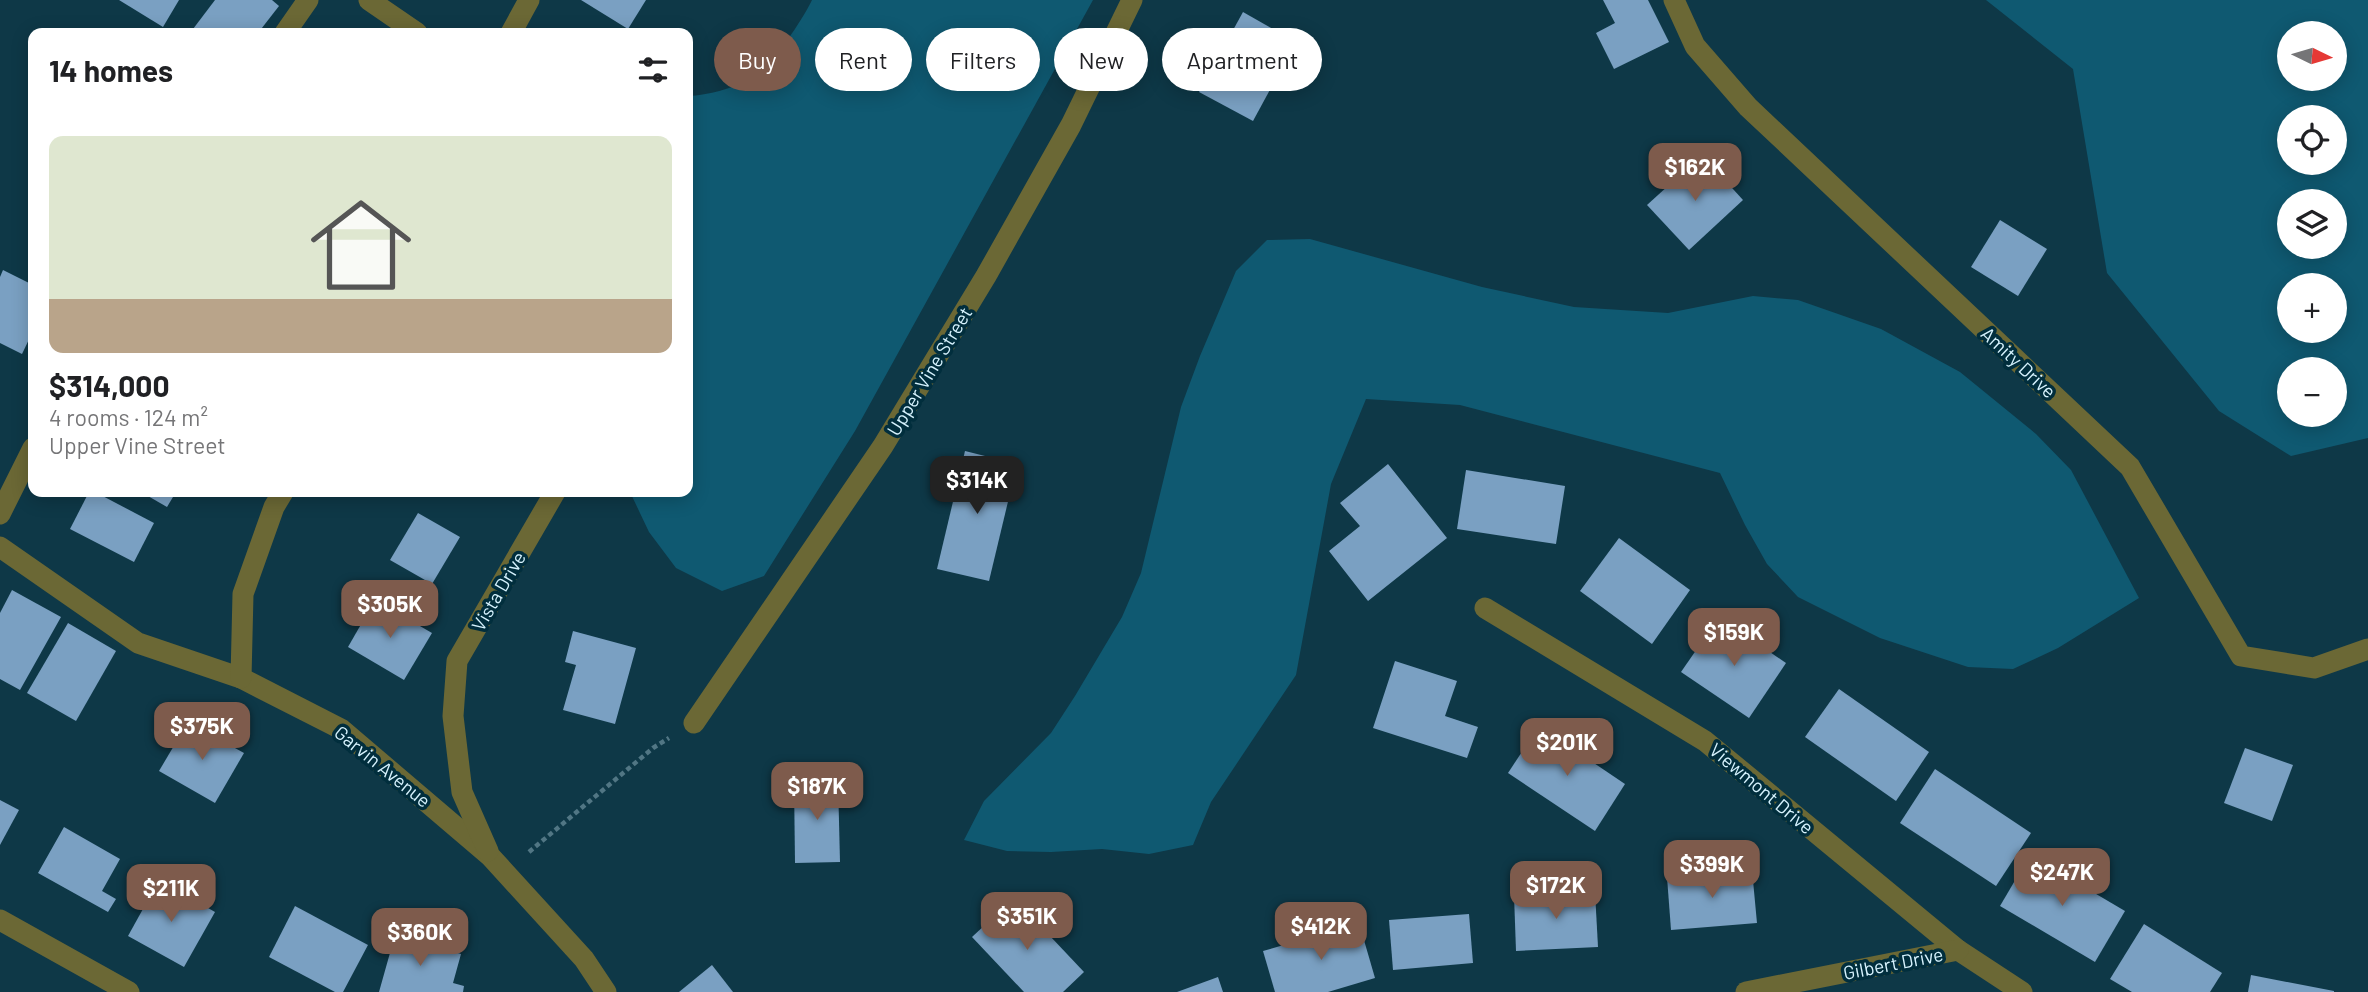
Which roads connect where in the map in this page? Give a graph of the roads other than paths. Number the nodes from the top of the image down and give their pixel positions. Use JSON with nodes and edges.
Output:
{"nodes":[{"id":1,"x":308,"y":0,"type":"edge"},
{"id":2,"x":369,"y":0,"type":"edge"},
{"id":3,"x":528,"y":0,"type":"edge"},
{"id":4,"x":1132,"y":0,"type":"edge"},
{"id":5,"x":1674,"y":0,"type":"edge"},
{"id":6,"x":288,"y":28,"type":"edge"},
{"id":7,"x":410,"y":28,"type":"edge"},
{"id":8,"x":514,"y":28,"type":"edge"},
{"id":9,"x":28,"y":457,"type":"edge"},
{"id":10,"x":280,"y":497,"type":"edge"},
{"id":11,"x":552,"y":497,"type":"edge"},
{"id":12,"x":0,"y":514,"type":"edge"},
{"id":13,"x":0,"y":547,"type":"edge"},
{"id":14,"x":1485,"y":608,"type":"dead end"},
{"id":15,"x":2368,"y":649,"type":"edge"},
{"id":16,"x":241,"y":678,"type":"junction"},
{"id":17,"x":694,"y":723,"type":"dead end"},
{"id":18,"x":490,"y":856,"type":"junction"},
{"id":19,"x":0,"y":920,"type":"edge"},
{"id":20,"x":1958,"y":950,"type":"junction"},
{"id":21,"x":129,"y":992,"type":"edge"},
{"id":22,"x":606,"y":992,"type":"edge"},
{"id":23,"x":1746,"y":992,"type":"edge"},
{"id":24,"x":2022,"y":992,"type":"edge"}],
"edges":[{"from":1,"to":6,"type":"street"},
{"from":2,"to":7,"type":"street"},
{"from":3,"to":8,"type":"street"},
{"from":4,"to":17,"type":"street","name":"Upper Vine Street"},
{"from":5,"to":15,"type":"street","name":"Amity Drive"},
{"from":9,"to":12,"type":"street"},
{"from":10,"to":16,"type":"street"},
{"from":11,"to":18,"type":"street","name":"Vista Drive"},
{"from":13,"to":16,"type":"street","name":"Garvin Avenue"},
{"from":14,"to":20,"type":"street","name":"Viewmont Drive"},
{"from":16,"to":18,"type":"street","name":"Garvin Avenue"},
{"from":18,"to":22,"type":"street","name":"Garvin Avenue"},
{"from":19,"to":21,"type":"street"},
{"from":20,"to":23,"type":"street","name":"Gilbert Drive"},
{"from":20,"to":24,"type":"street","name":"Viewmont Drive"}]}
